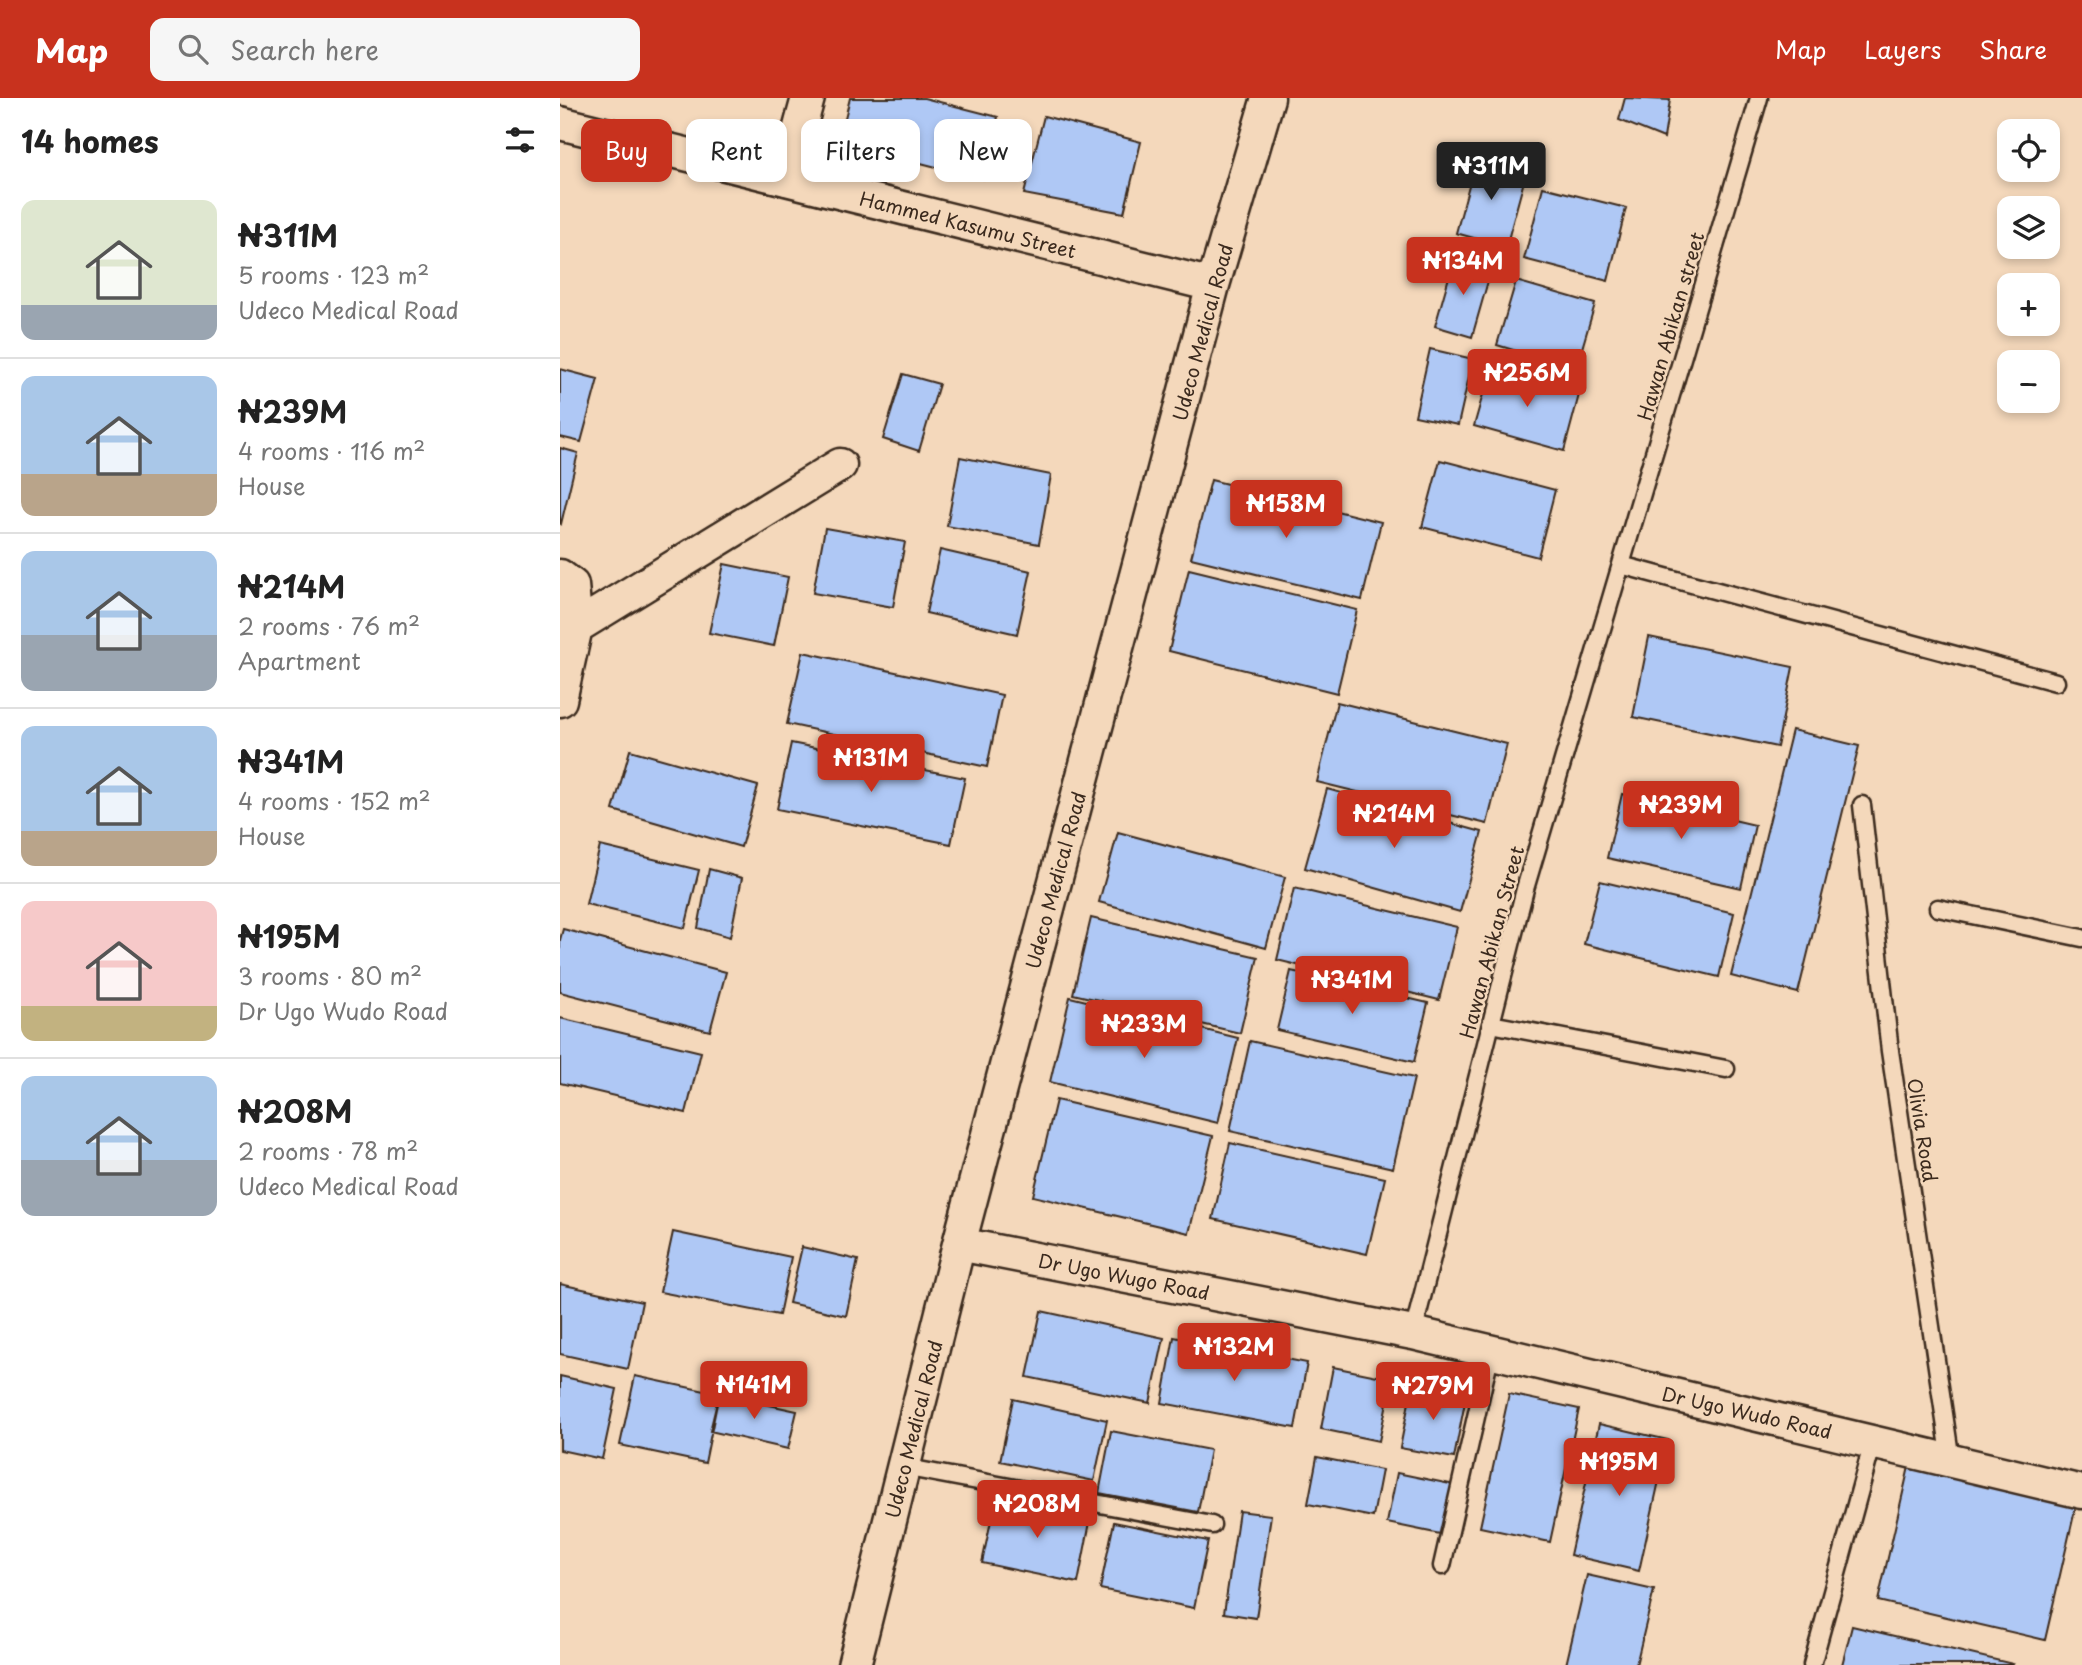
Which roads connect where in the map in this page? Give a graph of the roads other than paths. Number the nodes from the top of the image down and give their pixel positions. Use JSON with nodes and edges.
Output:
{"nodes":[{"id":1,"x":808,"y":98,"type":"edge"},
{"id":2,"x":1268,"y":98,"type":"edge"},
{"id":3,"x":1759,"y":98,"type":"edge"},
{"id":4,"x":560,"y":123,"type":"edge"},
{"id":5,"x":686,"y":154,"type":"edge"},
{"id":6,"x":787,"y":175,"type":"edge"},
{"id":7,"x":787,"y":179,"type":"edge"},
{"id":8,"x":1213,"y":285,"type":"junction"},
{"id":9,"x":841,"y":465,"type":"dead end"},
{"id":10,"x":1621,"y":565,"type":"junction"},
{"id":11,"x":560,"y":576,"type":"edge"},
{"id":12,"x":576,"y":627,"type":"junction"},
{"id":13,"x":2056,"y":682,"type":"dead end"},
{"id":14,"x":560,"y":700,"type":"edge"},
{"id":15,"x":1862,"y":804,"type":"dead end"},
{"id":16,"x":1938,"y":908,"type":"dead end"},
{"id":17,"x":2082,"y":938,"type":"edge"},
{"id":18,"x":1491,"y":1024,"type":"junction"},
{"id":19,"x":1726,"y":1069,"type":"dead end"},
{"id":20,"x":959,"y":1244,"type":"junction"},
{"id":21,"x":1413,"y":1333,"type":"junction"},
{"id":22,"x":1491,"y":1351,"type":"junction"},
{"id":23,"x":1873,"y":1442,"type":"junction"},
{"id":24,"x":1951,"y":1461,"type":"junction"},
{"id":25,"x":903,"y":1466,"type":"junction"},
{"id":26,"x":2082,"y":1492,"type":"edge"},
{"id":27,"x":1212,"y":1525,"type":"dead end"},
{"id":28,"x":1441,"y":1566,"type":"dead end"},
{"id":29,"x":854,"y":1665,"type":"edge"},
{"id":30,"x":1812,"y":1665,"type":"edge"}],
"edges":[{"from":1,"to":6,"type":"street"},
{"from":2,"to":8,"type":"street","name":"Udeco Medical Road"},
{"from":3,"to":10,"type":"lane","name":"Hawan Abikan street"},
{"from":4,"to":5,"type":"street","name":"Hammed Kasumu Street"},
{"from":7,"to":8,"type":"street","name":"Hammed Kasumu Street"},
{"from":8,"to":20,"type":"street","name":"Udeco Medical Road"},
{"from":9,"to":12,"type":"street"},
{"from":10,"to":13,"type":"lane"},
{"from":10,"to":18,"type":"lane","name":"Hawan Abikan Street"},
{"from":11,"to":12,"type":"street"},
{"from":12,"to":14,"type":"street"},
{"from":15,"to":24,"type":"lane","name":"Olivia Road"},
{"from":16,"to":17,"type":"lane"},
{"from":18,"to":19,"type":"lane"},
{"from":18,"to":21,"type":"lane","name":"Hawan Abikan Street"},
{"from":20,"to":21,"type":"street","name":"Dr Ugo Wugo Road"},
{"from":20,"to":25,"type":"street","name":"Udeco Medical Road"},
{"from":21,"to":22,"type":"street","name":"Dr Ugo Wudo Road"},
{"from":22,"to":23,"type":"street","name":"Dr Ugo Wudo Road"},
{"from":22,"to":28,"type":"lane"},
{"from":23,"to":24,"type":"street","name":"Dr Ugo Wudo Road"},
{"from":23,"to":30,"type":"lane"},
{"from":24,"to":26,"type":"street","name":"Dr Ugo Wudo Road"},
{"from":25,"to":27,"type":"lane"},
{"from":25,"to":29,"type":"street","name":"Udeco Medical Road"}]}
